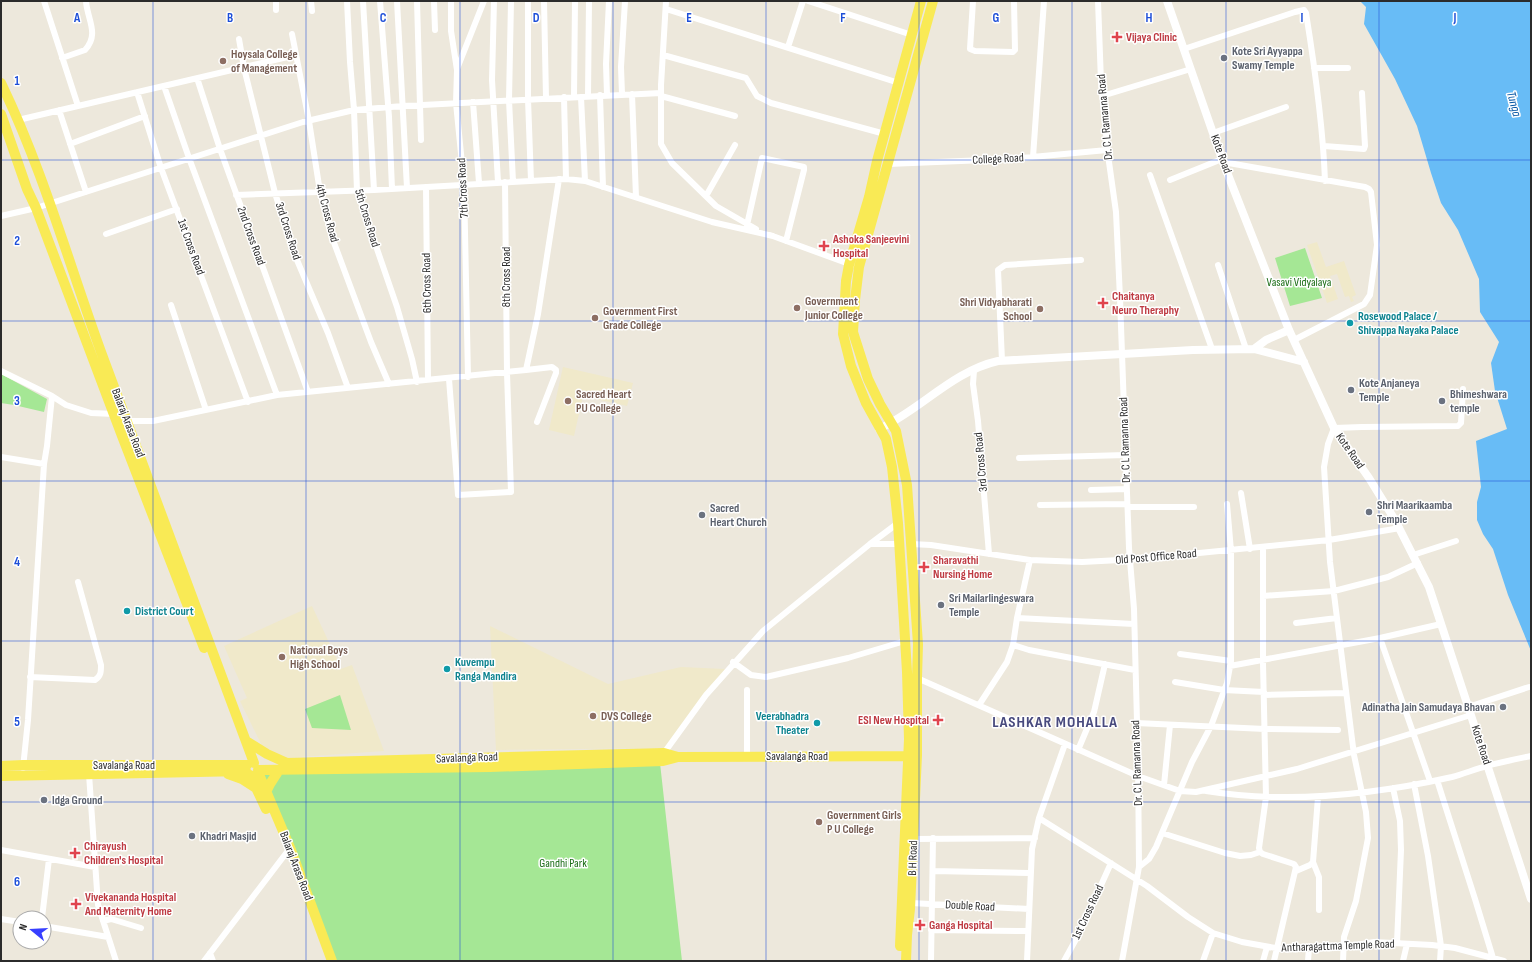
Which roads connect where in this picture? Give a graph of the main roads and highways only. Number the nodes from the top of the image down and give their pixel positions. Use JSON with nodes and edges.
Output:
{"nodes":[{"id":1,"x":921,"y":1,"type":"edge"},
{"id":2,"x":933,"y":1,"type":"edge"},
{"id":3,"x":1,"y":83,"type":"edge"},
{"id":4,"x":1,"y":114,"type":"edge"},
{"id":5,"x":854,"y":266,"type":"junction"},
{"id":6,"x":246,"y":741,"type":"junction"},
{"id":7,"x":913,"y":756,"type":"junction"},
{"id":8,"x":664,"y":757,"type":"junction"},
{"id":9,"x":287,"y":763,"type":"junction"},
{"id":10,"x":1,"y":766,"type":"edge"},
{"id":11,"x":252,"y":768,"type":"junction"},
{"id":12,"x":279,"y":770,"type":"junction"},
{"id":13,"x":221,"y":772,"type":"junction"},
{"id":14,"x":1,"y":776,"type":"edge"},
{"id":15,"x":261,"y":790,"type":"junction"},
{"id":16,"x":289,"y":851,"type":"junction"},
{"id":17,"x":327,"y":961,"type":"edge"},
{"id":18,"x":332,"y":961,"type":"edge"},
{"id":19,"x":899,"y":961,"type":"edge"},
{"id":20,"x":906,"y":961,"type":"edge"}],
"edges":[{"from":1,"to":5,"type":"main road"},
{"from":2,"to":5,"type":"main road"},
{"from":3,"to":6,"type":"main road","name":"Balaraj Arasa Road"},
{"from":4,"to":11,"type":"main road","name":"Balaraj Arasa Road"},
{"from":5,"to":7,"type":"main road"},
{"from":5,"to":7,"type":"main road"},
{"from":6,"to":9,"type":"main road"},
{"from":6,"to":11,"type":"main road","name":"Balaraj Arasa Road"},
{"from":7,"to":8,"type":"main road","name":"Savalanga Road"},
{"from":7,"to":19,"type":"main road"},
{"from":7,"to":20,"type":"main road","name":"B H Road"},
{"from":8,"to":9,"type":"main road","name":"Savalanga Road"},
{"from":8,"to":12,"type":"main road","name":"Savalanga Road"},
{"from":9,"to":11,"type":"main road","name":"Savalanga Road"},
{"from":10,"to":11,"type":"main road","name":"Savalanga Road"},
{"from":11,"to":12,"type":"main road","name":"Savalanga Road"},
{"from":11,"to":13,"type":"main road","name":"Savalanga Road"},
{"from":11,"to":15,"type":"main road"},
{"from":12,"to":15,"type":"main road"},
{"from":13,"to":14,"type":"main road","name":"Savalanga Road"},
{"from":13,"to":15,"type":"main road"},
{"from":15,"to":16,"type":"main road"},
{"from":16,"to":17,"type":"main road"},
{"from":16,"to":18,"type":"main road","name":"Balaraj Arasa Road"}]}
